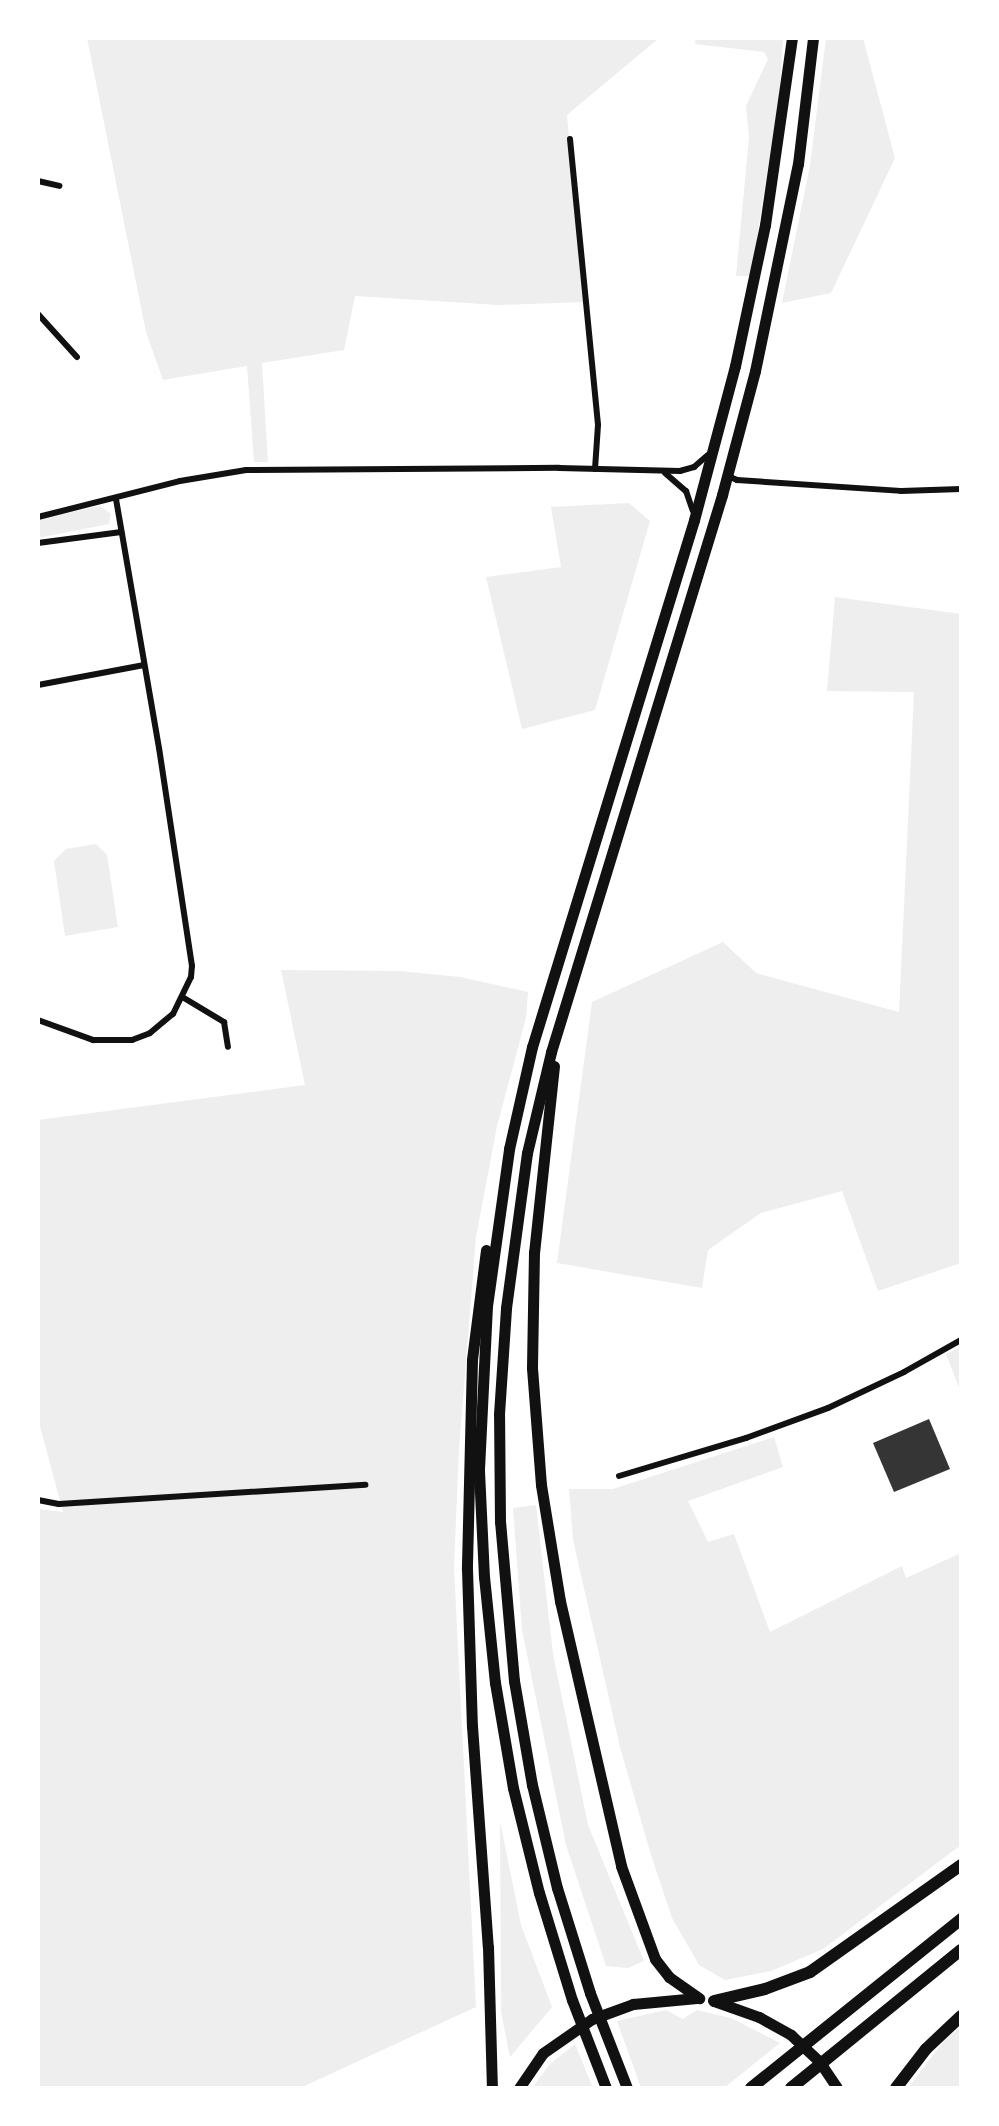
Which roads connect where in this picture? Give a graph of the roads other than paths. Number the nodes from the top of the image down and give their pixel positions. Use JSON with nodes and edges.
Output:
{"nodes":[{"id":1,"x":792,"y":38,"type":"edge"},
{"id":2,"x":813,"y":38,"type":"edge"},
{"id":3,"x":570,"y":139,"type":"dead end"},
{"id":4,"x":38,"y":181,"type":"edge"},
{"id":5,"x":59,"y":186,"type":"dead end"},
{"id":6,"x":38,"y":314,"type":"edge"},
{"id":7,"x":77,"y":357,"type":"dead end"},
{"id":8,"x":718,"y":434,"type":"junction"},
{"id":9,"x":595,"y":469,"type":"junction"},
{"id":10,"x":662,"y":471,"type":"junction"},
{"id":11,"x":728,"y":476,"type":"junction"},
{"id":12,"x":961,"y":489,"type":"edge"},
{"id":13,"x":116,"y":498,"type":"junction"},
{"id":14,"x":38,"y":517,"type":"edge"},
{"id":15,"x":694,"y":520,"type":"junction"},
{"id":16,"x":121,"y":532,"type":"junction"},
{"id":17,"x":38,"y":543,"type":"edge"},
{"id":18,"x":144,"y":665,"type":"junction"},
{"id":19,"x":38,"y":685,"type":"edge"},
{"id":20,"x":567,"y":995,"type":"junction"},
{"id":21,"x":184,"y":998,"type":"junction"},
{"id":22,"x":38,"y":1020,"type":"edge"},
{"id":23,"x":228,"y":1047,"type":"dead end"},
{"id":24,"x":509,"y":1149,"type":"junction"},
{"id":25,"x":961,"y":1340,"type":"edge"},
{"id":26,"x":619,"y":1476,"type":"dead end"},
{"id":27,"x":365,"y":1485,"type":"dead end"},
{"id":28,"x":38,"y":1500,"type":"edge"},
{"id":29,"x":961,"y":1865,"type":"edge"},
{"id":30,"x":961,"y":1919,"type":"edge"},
{"id":31,"x":961,"y":1950,"type":"edge"},
{"id":32,"x":699,"y":1998,"type":"junction"},
{"id":33,"x":714,"y":2001,"type":"junction"},
{"id":34,"x":961,"y":2016,"type":"edge"},
{"id":35,"x":492,"y":2088,"type":"edge"},
{"id":36,"x":519,"y":2088,"type":"edge"},
{"id":37,"x":606,"y":2088,"type":"edge"},
{"id":38,"x":627,"y":2088,"type":"edge"},
{"id":39,"x":751,"y":2088,"type":"edge"},
{"id":40,"x":791,"y":2088,"type":"edge"},
{"id":41,"x":837,"y":2088,"type":"edge"},
{"id":42,"x":896,"y":2088,"type":"edge"}],
"edges":[{"from":1,"to":8,"type":"highway"},
{"from":2,"to":11,"type":"highway"},
{"from":3,"to":9,"type":"street"},
{"from":4,"to":5,"type":"street"},
{"from":6,"to":7,"type":"street"},
{"from":8,"to":10,"type":"street"},
{"from":8,"to":15,"type":"highway"},
{"from":9,"to":10,"type":"street"},
{"from":9,"to":13,"type":"street"},
{"from":10,"to":15,"type":"street"},
{"from":11,"to":12,"type":"street"},
{"from":11,"to":20,"type":"highway"},
{"from":13,"to":14,"type":"street"},
{"from":13,"to":16,"type":"street"},
{"from":15,"to":24,"type":"highway"},
{"from":16,"to":17,"type":"street"},
{"from":16,"to":18,"type":"street"},
{"from":18,"to":19,"type":"street"},
{"from":18,"to":21,"type":"street"},
{"from":20,"to":32,"type":"highway"},
{"from":20,"to":38,"type":"highway"},
{"from":21,"to":22,"type":"street"},
{"from":21,"to":23,"type":"street"},
{"from":24,"to":35,"type":"highway"},
{"from":24,"to":37,"type":"highway"},
{"from":25,"to":26,"type":"street"},
{"from":27,"to":28,"type":"street"},
{"from":29,"to":33,"type":"highway"},
{"from":30,"to":39,"type":"highway"},
{"from":31,"to":40,"type":"highway"},
{"from":32,"to":33,"type":"highway"},
{"from":32,"to":36,"type":"highway"},
{"from":33,"to":41,"type":"highway"},
{"from":34,"to":42,"type":"highway"}]}
